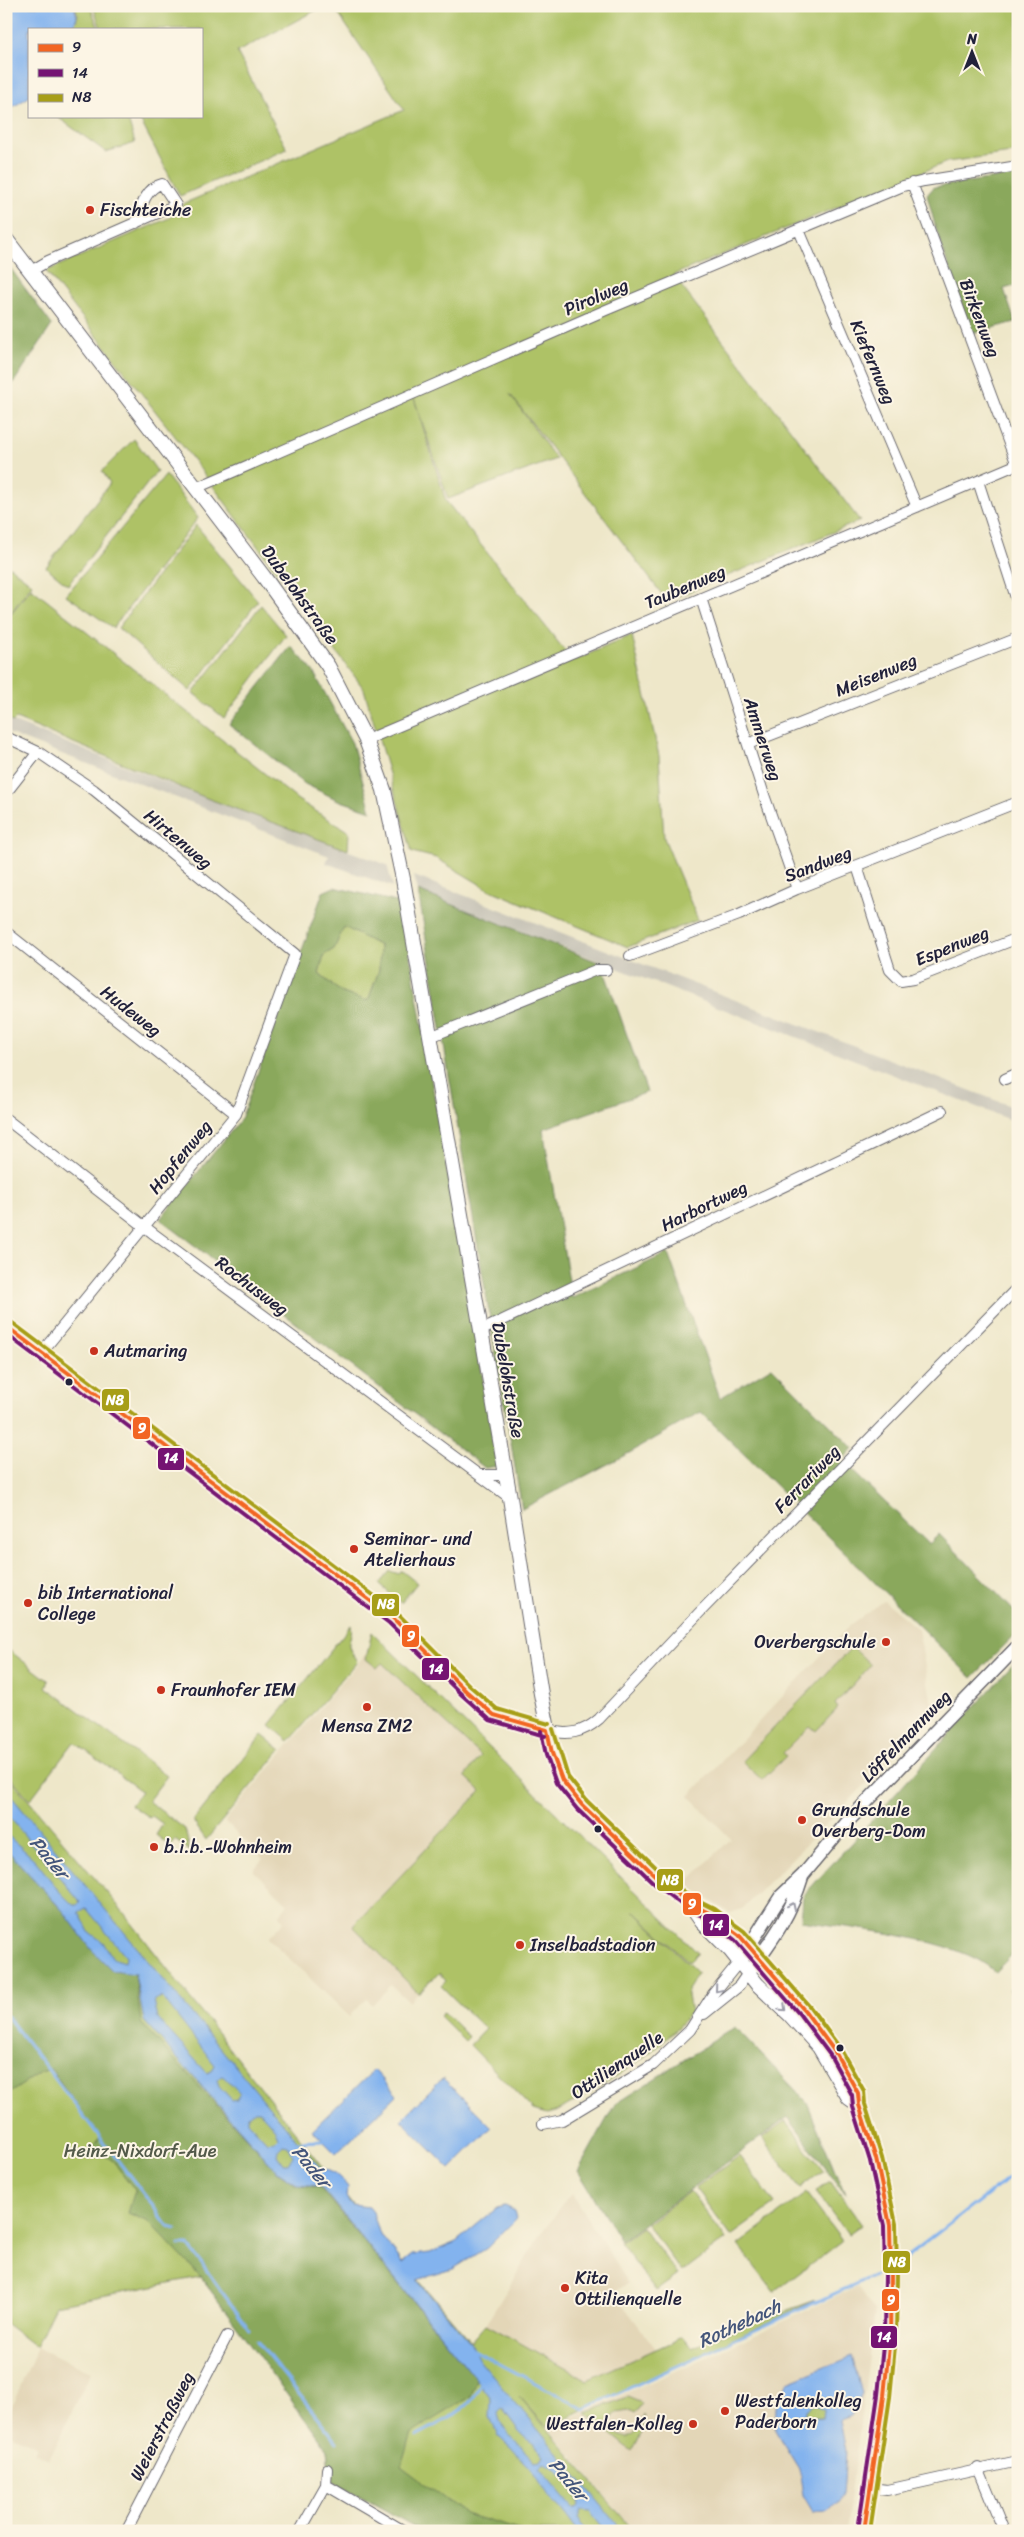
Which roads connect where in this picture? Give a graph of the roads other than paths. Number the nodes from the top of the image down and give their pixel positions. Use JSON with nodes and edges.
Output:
{"nodes":[{"id":1,"x":1018,"y":166,"type":"edge"},
{"id":2,"x":912,"y":184,"type":"junction"},
{"id":3,"x":136,"y":223,"type":"dead end"},
{"id":4,"x":799,"y":230,"type":"junction"},
{"id":5,"x":6,"y":239,"type":"edge"},
{"id":6,"x":31,"y":271,"type":"junction"},
{"id":7,"x":1017,"y":465,"type":"edge"},
{"id":8,"x":978,"y":481,"type":"junction"},
{"id":9,"x":196,"y":488,"type":"junction"},
{"id":10,"x":917,"y":507,"type":"junction"},
{"id":11,"x":701,"y":598,"type":"junction"},
{"id":12,"x":1018,"y":604,"type":"edge"},
{"id":13,"x":1018,"y":638,"type":"edge"},
{"id":14,"x":6,"y":737,"type":"edge"},
{"id":15,"x":366,"y":740,"type":"junction"},
{"id":16,"x":748,"y":744,"type":"junction"},
{"id":17,"x":38,"y":752,"type":"junction"},
{"id":18,"x":6,"y":793,"type":"edge"},
{"id":19,"x":1018,"y":802,"type":"edge"},
{"id":20,"x":857,"y":866,"type":"junction"},
{"id":21,"x":797,"y":889,"type":"junction"},
{"id":22,"x":6,"y":932,"type":"edge"},
{"id":23,"x":1018,"y":938,"type":"edge"},
{"id":24,"x":295,"y":954,"type":"joint"},
{"id":25,"x":630,"y":956,"type":"dead end"},
{"id":26,"x":606,"y":970,"type":"dead end"},
{"id":27,"x":430,"y":1036,"type":"junction"},
{"id":28,"x":1018,"y":1073,"type":"edge"},
{"id":29,"x":1005,"y":1079,"type":"dead end"},
{"id":30,"x":942,"y":1110,"type":"dead end"},
{"id":31,"x":236,"y":1114,"type":"junction"},
{"id":32,"x":6,"y":1119,"type":"edge"},
{"id":33,"x":144,"y":1226,"type":"junction"},
{"id":34,"x":1018,"y":1287,"type":"edge"},
{"id":35,"x":6,"y":1326,"type":"edge"},
{"id":36,"x":480,"y":1331,"type":"junction"},
{"id":37,"x":41,"y":1352,"type":"junction"},
{"id":38,"x":480,"y":1475,"type":"junction"},
{"id":39,"x":506,"y":1475,"type":"junction"},
{"id":40,"x":510,"y":1498,"type":"junction"},
{"id":41,"x":1018,"y":1646,"type":"edge"},
{"id":42,"x":547,"y":1730,"type":"junction"},
{"id":43,"x":802,"y":1875,"type":"junction"},
{"id":44,"x":689,"y":1903,"type":"junction"},
{"id":45,"x":749,"y":1947,"type":"junction"},
{"id":46,"x":759,"y":1958,"type":"junction"},
{"id":47,"x":739,"y":1962,"type":"junction"},
{"id":48,"x":748,"y":1973,"type":"junction"},
{"id":49,"x":700,"y":2017,"type":"junction"},
{"id":50,"x":859,"y":2105,"type":"junction"},
{"id":51,"x":542,"y":2124,"type":"dead end"},
{"id":52,"x":227,"y":2336,"type":"dead end"},
{"id":53,"x":1018,"y":2460,"type":"edge"},
{"id":54,"x":978,"y":2468,"type":"junction"},
{"id":55,"x":327,"y":2469,"type":"dead end"},
{"id":56,"x":326,"y":2485,"type":"junction"},
{"id":57,"x":871,"y":2488,"type":"junction"},
{"id":58,"x":126,"y":2531,"type":"edge"},
{"id":59,"x":300,"y":2531,"type":"edge"},
{"id":60,"x":404,"y":2531,"type":"edge"},
{"id":61,"x":864,"y":2531,"type":"edge"},
{"id":62,"x":1004,"y":2531,"type":"edge"}],
"edges":[{"from":1,"to":2,"type":"street","name":"Pirolweg"},
{"from":2,"to":4,"type":"street","name":"Pirolweg"},
{"from":2,"to":7,"type":"street","name":"Birkenweg"},
{"from":3,"to":6,"type":"street"},
{"from":4,"to":9,"type":"street","name":"Pirolweg"},
{"from":4,"to":10,"type":"street","name":"Kiefernweg"},
{"from":5,"to":6,"type":"main road","name":"Dubelohstraße"},
{"from":6,"to":9,"type":"main road","name":"Dubelohstraße"},
{"from":7,"to":8,"type":"street","name":"Taubenweg"},
{"from":8,"to":10,"type":"street","name":"Taubenweg"},
{"from":8,"to":12,"type":"street"},
{"from":9,"to":15,"type":"main road","name":"Dubelohstraße"},
{"from":10,"to":11,"type":"street","name":"Taubenweg"},
{"from":11,"to":15,"type":"street","name":"Taubenweg"},
{"from":11,"to":16,"type":"street","name":"Ammerweg"},
{"from":13,"to":16,"type":"street","name":"Meisenweg"},
{"from":14,"to":17,"type":"street","name":"Hirtenweg"},
{"from":15,"to":27,"type":"main road","name":"Dubelohstraße"},
{"from":16,"to":21,"type":"street","name":"Ammerweg"},
{"from":17,"to":18,"type":"street"},
{"from":17,"to":24,"type":"street","name":"Hirtenweg"},
{"from":19,"to":20,"type":"street","name":"Sandweg"},
{"from":20,"to":21,"type":"street","name":"Sandweg"},
{"from":20,"to":23,"type":"street","name":"Espenweg"},
{"from":21,"to":25,"type":"street","name":"Sandweg"},
{"from":22,"to":31,"type":"street","name":"Hudeweg"},
{"from":24,"to":31,"type":"street","name":"Hopfenweg"},
{"from":26,"to":27,"type":"street"},
{"from":27,"to":36,"type":"main road","name":"Dubelohstraße"},
{"from":28,"to":29,"type":"street"},
{"from":30,"to":36,"type":"street","name":"Harbortweg"},
{"from":31,"to":33,"type":"street","name":"Hopfenweg"},
{"from":32,"to":33,"type":"street","name":"Rochusweg"},
{"from":33,"to":37,"type":"street","name":"Hopfenweg"},
{"from":33,"to":38,"type":"street","name":"Rochusweg"},
{"from":34,"to":42,"type":"street","name":"Ferrariweg"},
{"from":35,"to":37,"type":"street"},
{"from":36,"to":39,"type":"main road","name":"Dubelohstraße"},
{"from":37,"to":42,"type":"street"},
{"from":38,"to":39,"type":"street"},
{"from":38,"to":40,"type":"street","name":"Rochusweg"},
{"from":39,"to":40,"type":"main road","name":"Dubelohstraße"},
{"from":40,"to":42,"type":"main road","name":"Dubelohstraße"},
{"from":41,"to":43,"type":"street","name":"Löffelmannweg"},
{"from":42,"to":44,"type":"main road","name":"Dubelohstraße"},
{"from":43,"to":45,"type":"street","name":"Löffelmannweg"},
{"from":46,"to":43,"type":"street","name":"Löffelmannweg","one_way":true},
{"from":44,"to":45,"type":"main road"},
{"from":44,"to":47,"type":"main road"},
{"from":45,"to":46,"type":"main road"},
{"from":45,"to":47,"type":"street","name":"Löffelmannweg"},
{"from":46,"to":48,"type":"street","name":"Löffelmannweg"},
{"from":46,"to":50,"type":"main road"},
{"from":47,"to":48,"type":"main road"},
{"from":47,"to":49,"type":"street","name":"Ottilienquelle","one_way":true},
{"from":48,"to":49,"type":"street","name":"Ottilienquelle"},
{"from":48,"to":50,"type":"main road","one_way":true},
{"from":49,"to":51,"type":"street","name":"Ottilienquelle"},
{"from":50,"to":57,"type":"main road"},
{"from":52,"to":58,"type":"street","name":"Weierstraßweg"},
{"from":53,"to":54,"type":"street"},
{"from":54,"to":57,"type":"street"},
{"from":54,"to":62,"type":"street"},
{"from":55,"to":56,"type":"street"},
{"from":56,"to":59,"type":"street"},
{"from":56,"to":60,"type":"street"},
{"from":57,"to":61,"type":"main road"}]}
